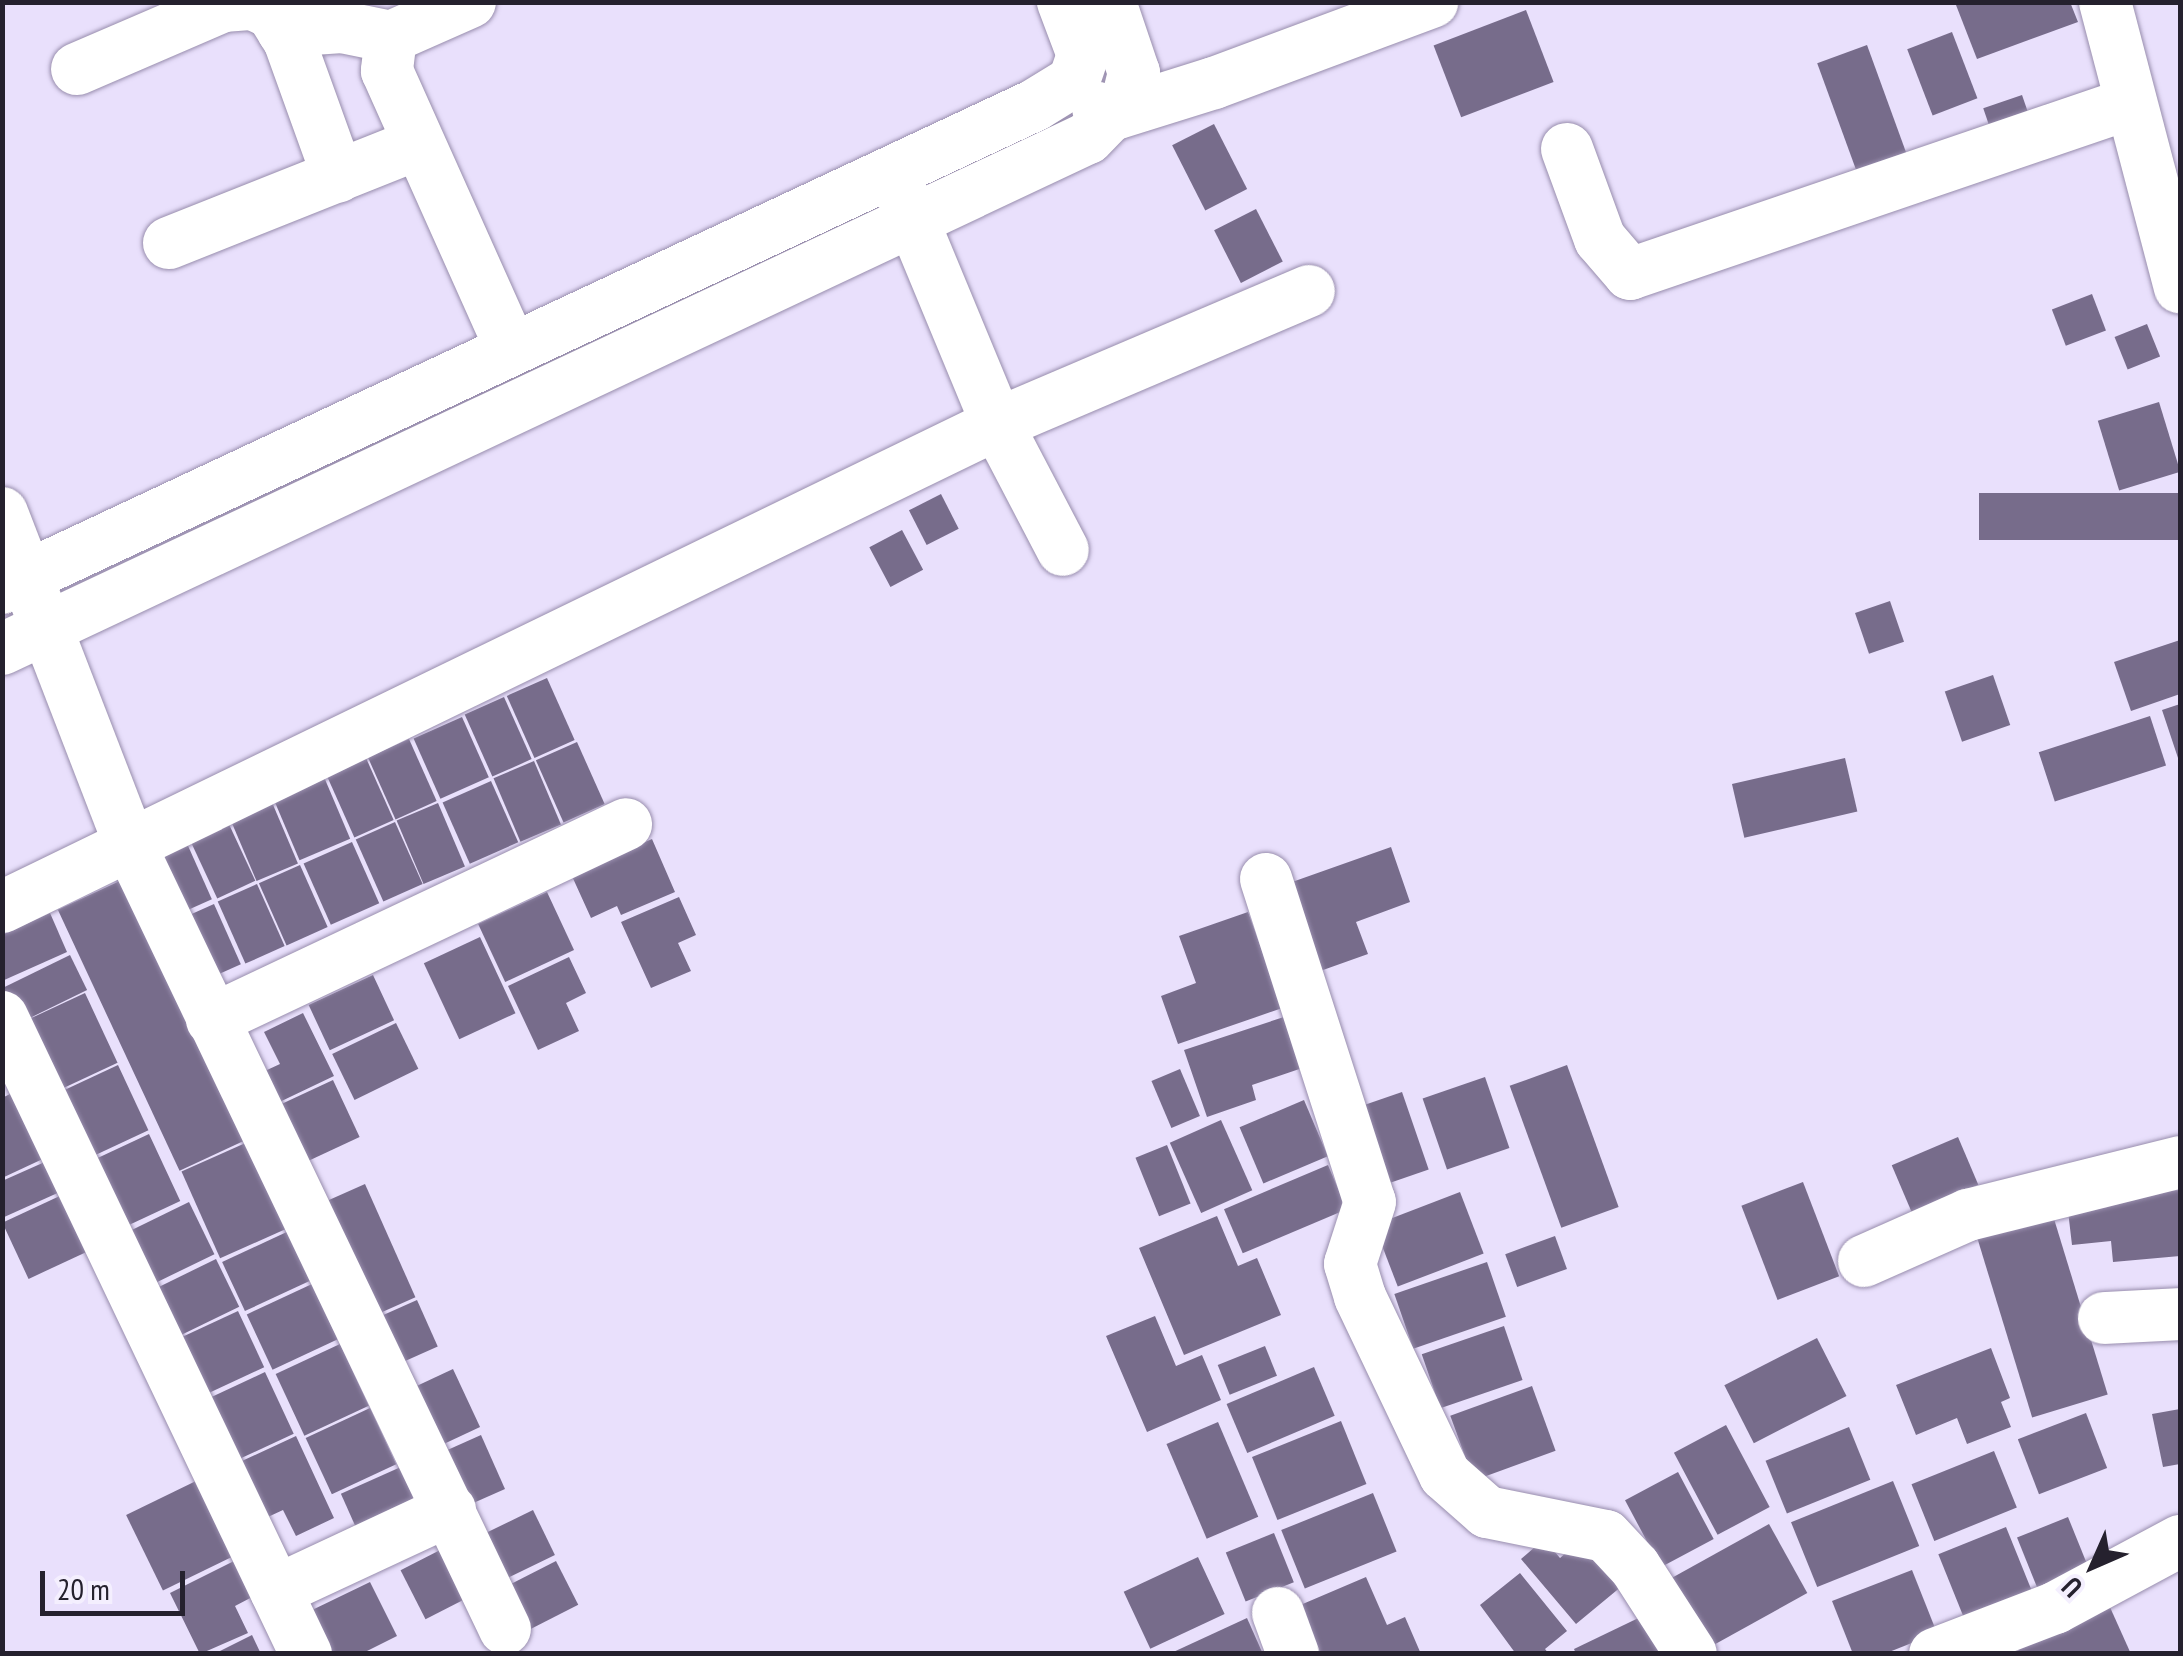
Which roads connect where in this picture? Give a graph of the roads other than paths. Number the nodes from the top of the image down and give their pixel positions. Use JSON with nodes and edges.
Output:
{"nodes":[{"id":1,"x":470,"y":2,"type":"edge"},
{"id":2,"x":1063,"y":2,"type":"edge"},
{"id":3,"x":1110,"y":2,"type":"edge"},
{"id":4,"x":1432,"y":2,"type":"edge"},
{"id":5,"x":2105,"y":2,"type":"edge"},
{"id":6,"x":283,"y":31,"type":"junction"},
{"id":7,"x":391,"y":37,"type":"junction"},
{"id":8,"x":76,"y":69,"type":"dead end"},
{"id":9,"x":1074,"y":81,"type":"junction"},
{"id":10,"x":2131,"y":103,"type":"junction"},
{"id":11,"x":1116,"y":114,"type":"junction"},
{"id":12,"x":418,"y":144,"type":"junction"},
{"id":13,"x":1567,"y":150,"type":"dead end"},
{"id":14,"x":890,"y":168,"type":"junction"},
{"id":15,"x":338,"y":176,"type":"junction"},
{"id":16,"x":2171,"y":222,"type":"edge"},
{"id":17,"x":915,"y":224,"type":"junction"},
{"id":18,"x":170,"y":243,"type":"dead end"},
{"id":19,"x":2180,"y":287,"type":"edge"},
{"id":20,"x":1309,"y":291,"type":"dead end"},
{"id":21,"x":510,"y":346,"type":"junction"},
{"id":22,"x":997,"y":424,"type":"junction"},
{"id":23,"x":2,"y":513,"type":"edge"},
{"id":24,"x":1063,"y":550,"type":"dead end"},
{"id":25,"x":17,"y":581,"type":"edge"},
{"id":26,"x":50,"y":626,"type":"junction"},
{"id":27,"x":2,"y":649,"type":"edge"},
{"id":28,"x":626,"y":824,"type":"dead end"},
{"id":29,"x":130,"y":845,"type":"junction"},
{"id":30,"x":1266,"y":879,"type":"dead end"},
{"id":31,"x":2,"y":908,"type":"edge"},
{"id":32,"x":2,"y":1017,"type":"edge"},
{"id":33,"x":212,"y":1020,"type":"junction"},
{"id":34,"x":2180,"y":1162,"type":"edge"},
{"id":35,"x":1864,"y":1261,"type":"dead end"},
{"id":36,"x":2180,"y":1314,"type":"edge"},
{"id":37,"x":2104,"y":1318,"type":"dead end"},
{"id":38,"x":450,"y":1510,"type":"junction"},
{"id":39,"x":2180,"y":1541,"type":"edge"},
{"id":40,"x":276,"y":1591,"type":"junction"},
{"id":41,"x":505,"y":1630,"type":"dead end"},
{"id":42,"x":1966,"y":1648,"type":"edge"},
{"id":43,"x":306,"y":1654,"type":"edge"},
{"id":44,"x":1692,"y":1654,"type":"edge"}],
"edges":[{"from":1,"to":7,"type":"street"},
{"from":2,"to":9,"type":"street"},
{"from":3,"to":11,"type":"street"},
{"from":4,"to":11,"type":"street"},
{"from":5,"to":10,"type":"street"},
{"from":6,"to":7,"type":"street"},
{"from":6,"to":8,"type":"street"},
{"from":6,"to":15,"type":"street"},
{"from":7,"to":12,"type":"street"},
{"from":9,"to":11,"type":"street"},
{"from":9,"to":14,"type":"street"},
{"from":10,"to":13,"type":"street"},
{"from":10,"to":16,"type":"street"},
{"from":11,"to":17,"type":"street"},
{"from":12,"to":15,"type":"street"},
{"from":12,"to":21,"type":"street"},
{"from":14,"to":17,"type":"street"},
{"from":14,"to":21,"type":"street"},
{"from":15,"to":18,"type":"street"},
{"from":16,"to":19,"type":"street"},
{"from":17,"to":22,"type":"street"},
{"from":17,"to":26,"type":"street"},
{"from":20,"to":22,"type":"street"},
{"from":21,"to":25,"type":"street"},
{"from":22,"to":24,"type":"street"},
{"from":22,"to":29,"type":"street"},
{"from":23,"to":25,"type":"street"},
{"from":25,"to":26,"type":"street"},
{"from":26,"to":27,"type":"street"},
{"from":26,"to":29,"type":"street"},
{"from":28,"to":33,"type":"street"},
{"from":29,"to":31,"type":"street"},
{"from":29,"to":33,"type":"street"},
{"from":30,"to":44,"type":"street"},
{"from":32,"to":40,"type":"street"},
{"from":33,"to":38,"type":"street"},
{"from":34,"to":35,"type":"street"},
{"from":36,"to":37,"type":"street"},
{"from":38,"to":40,"type":"street"},
{"from":38,"to":41,"type":"street"},
{"from":39,"to":42,"type":"street"},
{"from":40,"to":43,"type":"street"}]}
